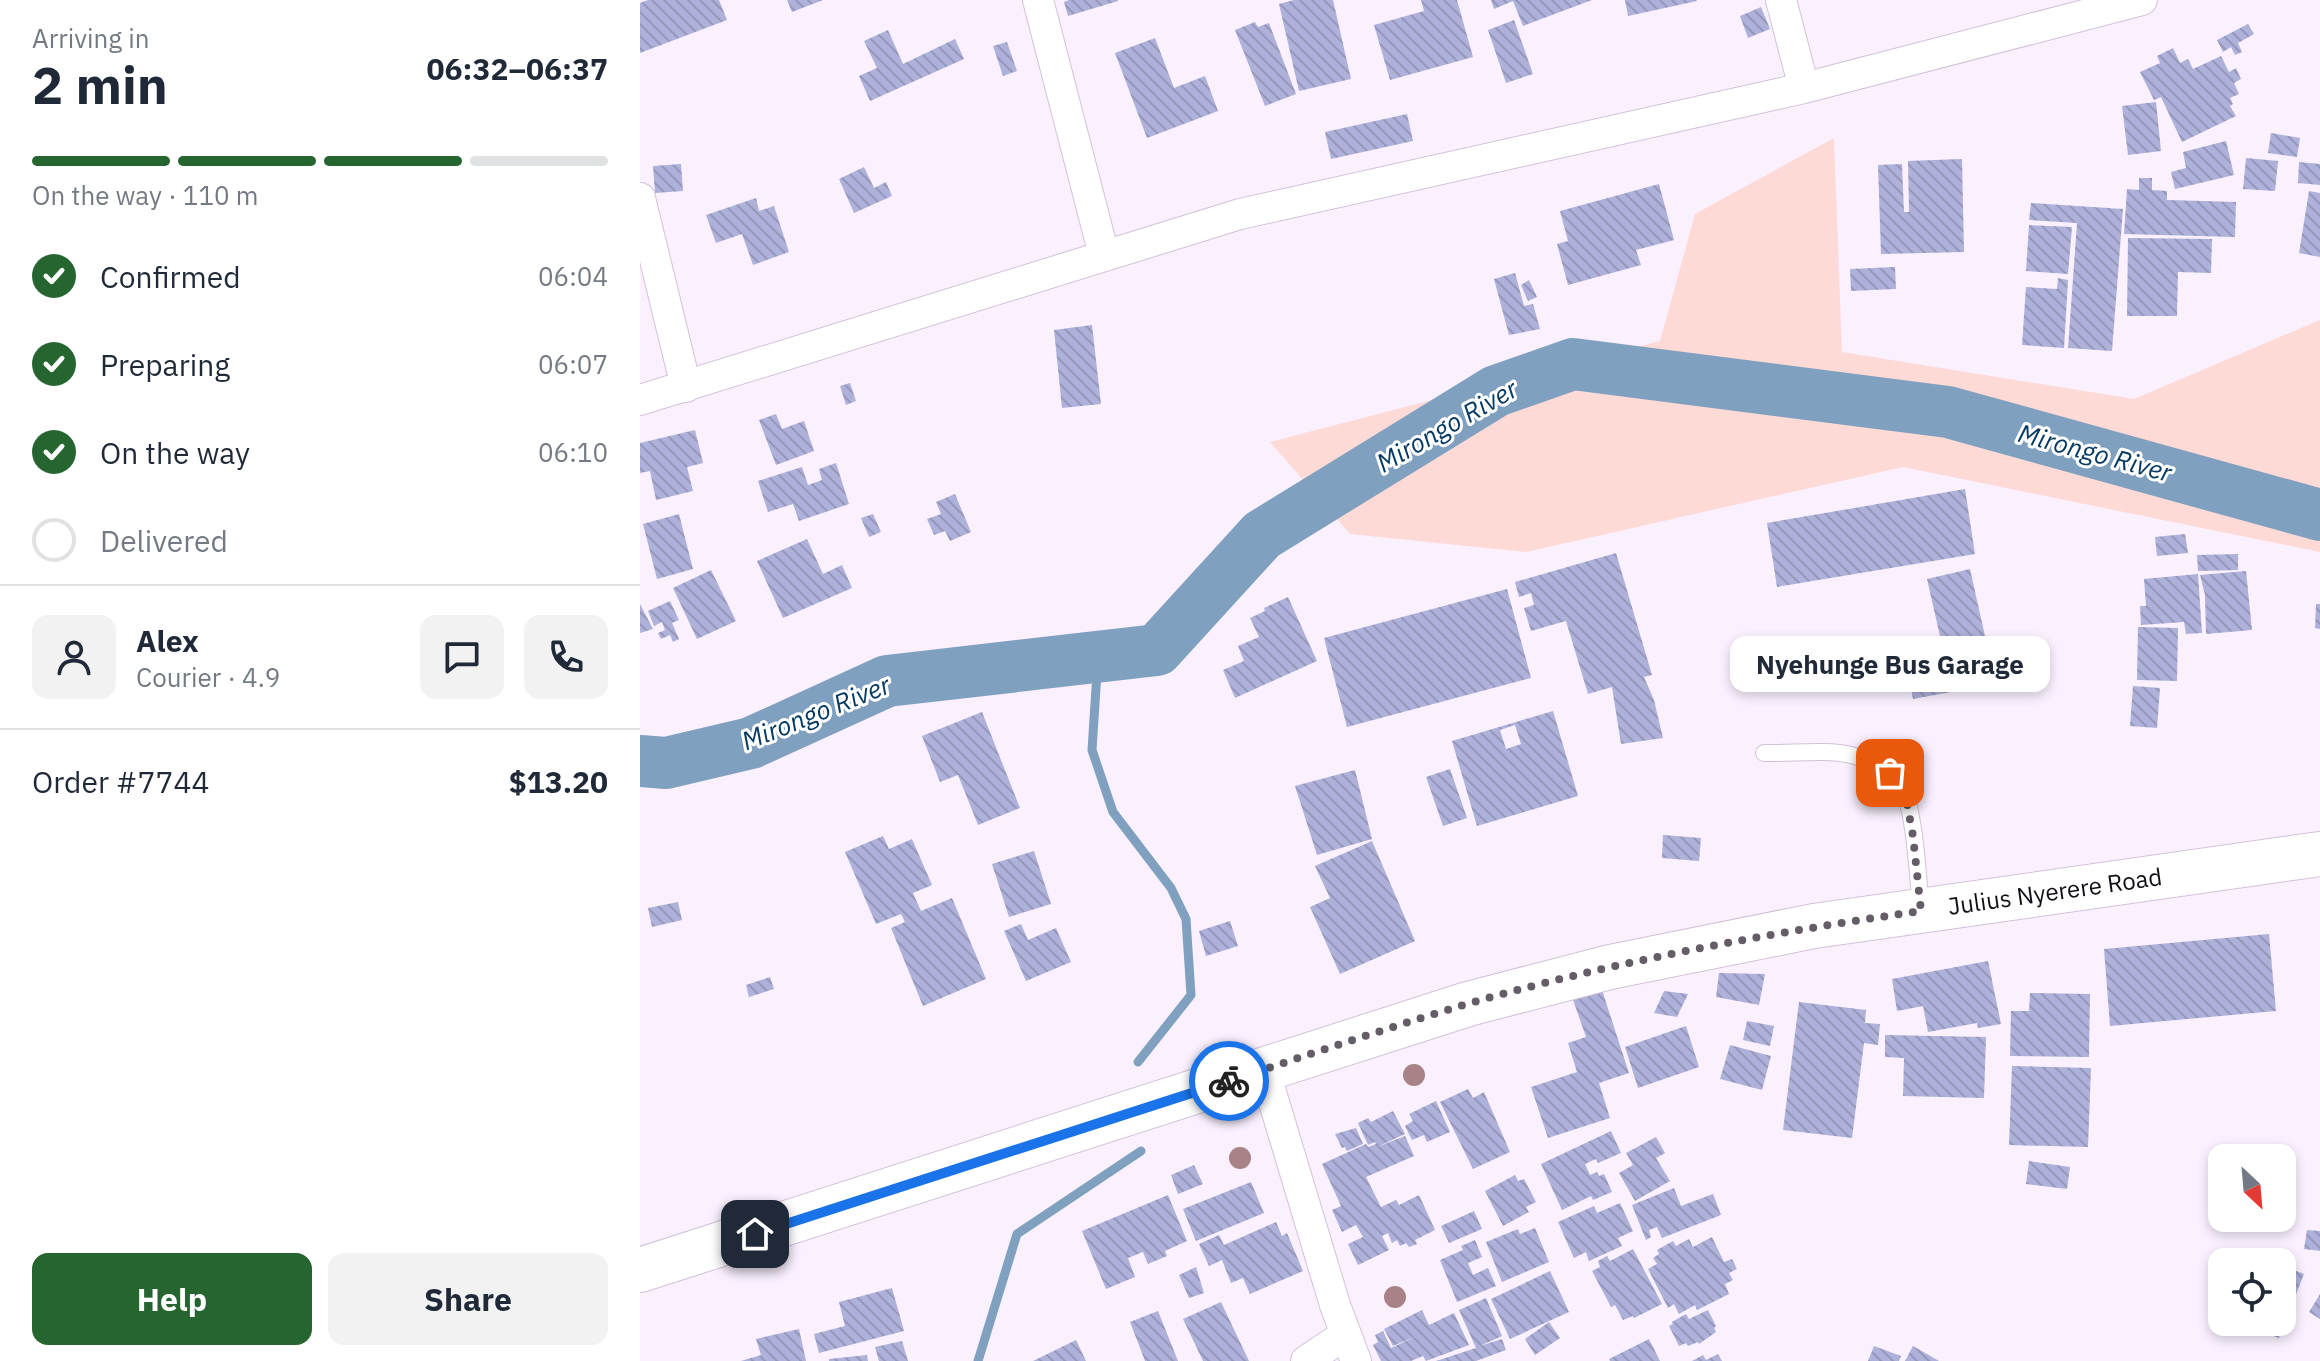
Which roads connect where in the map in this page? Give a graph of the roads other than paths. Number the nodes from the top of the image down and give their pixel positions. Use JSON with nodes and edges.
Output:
{"nodes":[{"id":1,"x":1038,"y":0,"type":"edge"},
{"id":2,"x":1781,"y":0,"type":"edge"},
{"id":3,"x":2142,"y":0,"type":"edge"},
{"id":4,"x":1804,"y":88,"type":"junction"},
{"id":5,"x":640,"y":198,"type":"edge"},
{"id":6,"x":1104,"y":255,"type":"junction"},
{"id":7,"x":686,"y":387,"type":"junction"},
{"id":8,"x":640,"y":400,"type":"edge"},
{"id":9,"x":1764,"y":753,"type":"dead end"},
{"id":10,"x":2320,"y":854,"type":"edge"},
{"id":11,"x":1921,"y":911,"type":"junction"},
{"id":12,"x":1264,"y":1069,"type":"junction"},
{"id":13,"x":640,"y":1270,"type":"edge"},
{"id":14,"x":1351,"y":1348,"type":"edge"},
{"id":15,"x":1306,"y":1361,"type":"edge"}],
"edges":[{"from":1,"to":6,"type":"street"},
{"from":2,"to":4,"type":"street"},
{"from":3,"to":4,"type":"street"},
{"from":4,"to":6,"type":"street"},
{"from":5,"to":7,"type":"street"},
{"from":6,"to":7,"type":"street"},
{"from":7,"to":8,"type":"street"},
{"from":9,"to":11,"type":"lane"},
{"from":10,"to":11,"type":"highway","name":"Julius Nyerere Road"},
{"from":11,"to":12,"type":"highway","name":"Julius Nyerere Road"},
{"from":12,"to":13,"type":"highway","name":"Julius Nyerere Road"},
{"from":12,"to":14,"type":"street"},
{"from":14,"to":15,"type":"street"}]}
